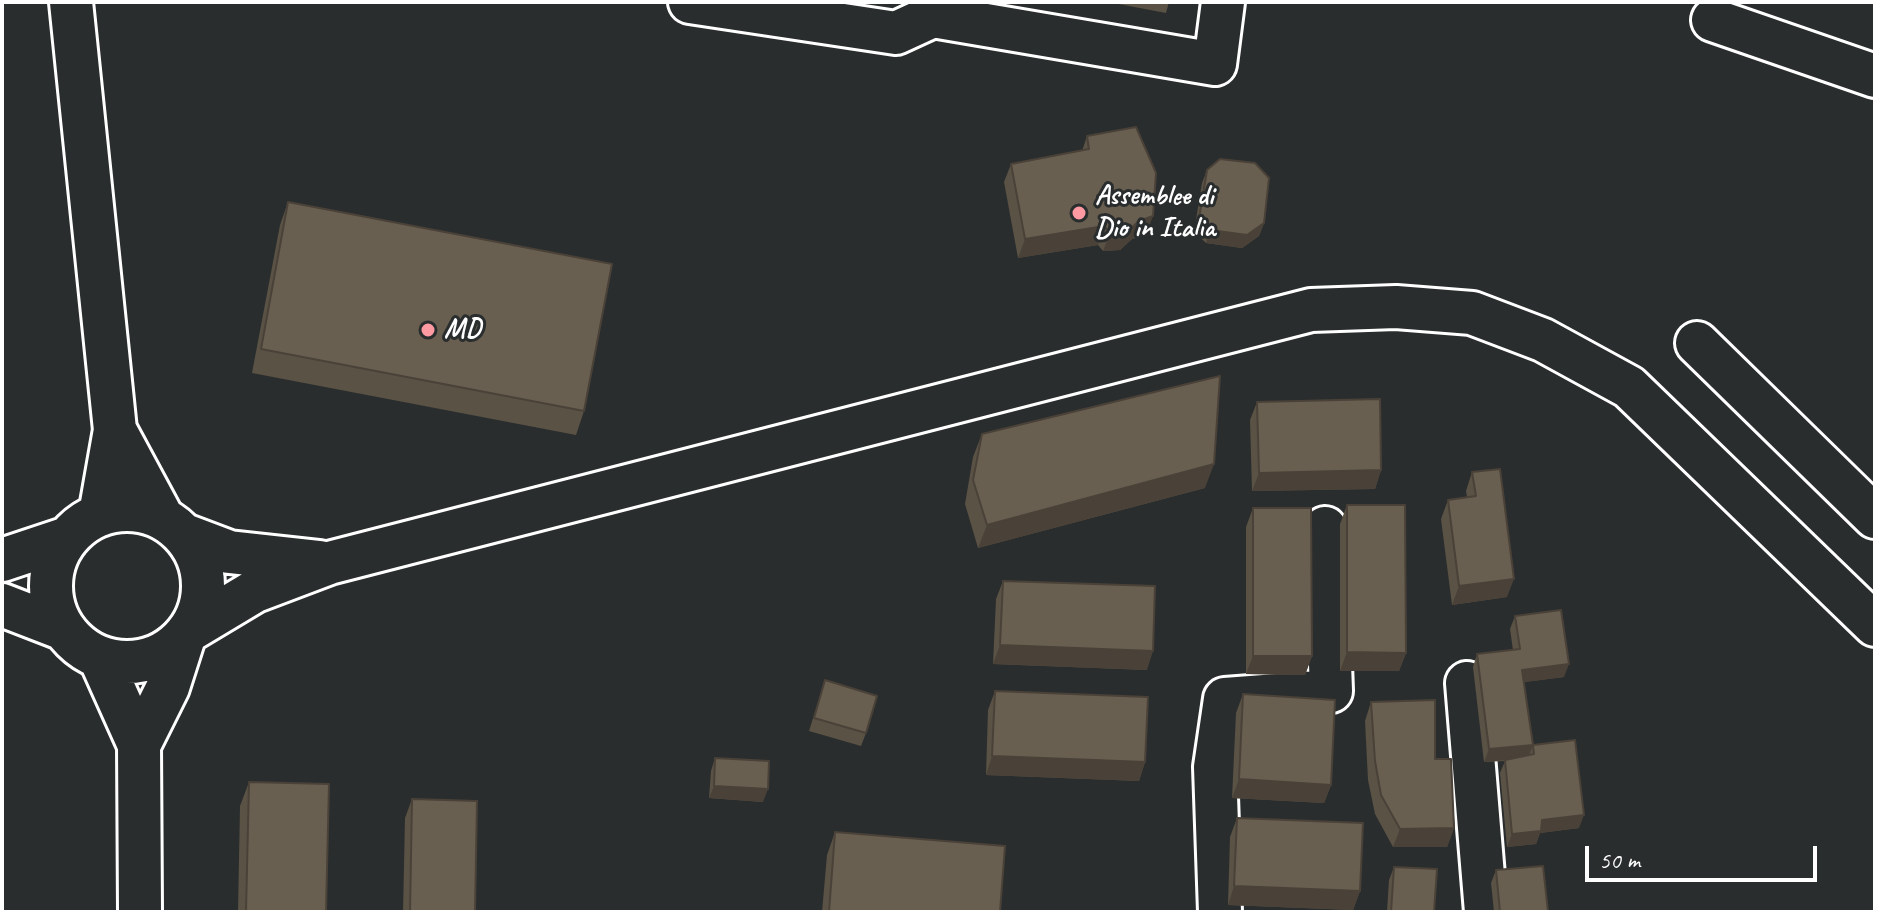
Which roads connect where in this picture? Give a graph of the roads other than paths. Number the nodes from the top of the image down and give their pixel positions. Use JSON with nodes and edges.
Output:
{"nodes":[{"id":1,"x":71,"y":2,"type":"edge"},
{"id":2,"x":690,"y":2,"type":"edge"},
{"id":3,"x":1223,"y":2,"type":"edge"},
{"id":4,"x":934,"y":9,"type":"edge"},
{"id":5,"x":1713,"y":20,"type":"dead end"},
{"id":6,"x":1875,"y":76,"type":"edge"},
{"id":7,"x":1697,"y":343,"type":"dead end"},
{"id":8,"x":115,"y":430,"type":"junction"},
{"id":9,"x":1875,"y":517,"type":"edge"},
{"id":10,"x":84,"y":526,"type":"junction"},
{"id":11,"x":174,"y":527,"type":"junction"},
{"id":12,"x":1325,"y":528,"type":"dead end"},
{"id":13,"x":2,"y":560,"type":"edge"},
{"id":14,"x":329,"y":563,"type":"junction"},
{"id":15,"x":2,"y":605,"type":"edge"},
{"id":16,"x":1875,"y":625,"type":"edge"},
{"id":17,"x":64,"y":629,"type":"junction"},
{"id":18,"x":187,"y":635,"type":"junction"},
{"id":19,"x":100,"y":658,"type":"junction"},
{"id":20,"x":1467,"y":683,"type":"dead end"},
{"id":21,"x":139,"y":745,"type":"junction"},
{"id":22,"x":140,"y":912,"type":"edge"},
{"id":23,"x":1220,"y":912,"type":"edge"},
{"id":24,"x":1486,"y":912,"type":"edge"}],
"edges":[{"from":1,"to":8,"type":"street"},
{"from":2,"to":4,"type":"street"},
{"from":3,"to":4,"type":"street"},
{"from":5,"to":6,"type":"street"},
{"from":7,"to":9,"type":"street"},
{"from":8,"to":10,"type":"street"},
{"from":8,"to":11,"type":"street"},
{"from":10,"to":11,"type":"street"},
{"from":10,"to":13,"type":"street"},
{"from":10,"to":17,"type":"street"},
{"from":11,"to":14,"type":"street"},
{"from":11,"to":18,"type":"street"},
{"from":12,"to":23,"type":"street"},
{"from":14,"to":16,"type":"street"},
{"from":14,"to":18,"type":"street"},
{"from":15,"to":17,"type":"street"},
{"from":17,"to":19,"type":"street"},
{"from":18,"to":19,"type":"street"},
{"from":18,"to":21,"type":"street"},
{"from":19,"to":21,"type":"street"},
{"from":20,"to":24,"type":"street"},
{"from":21,"to":22,"type":"street"}]}
